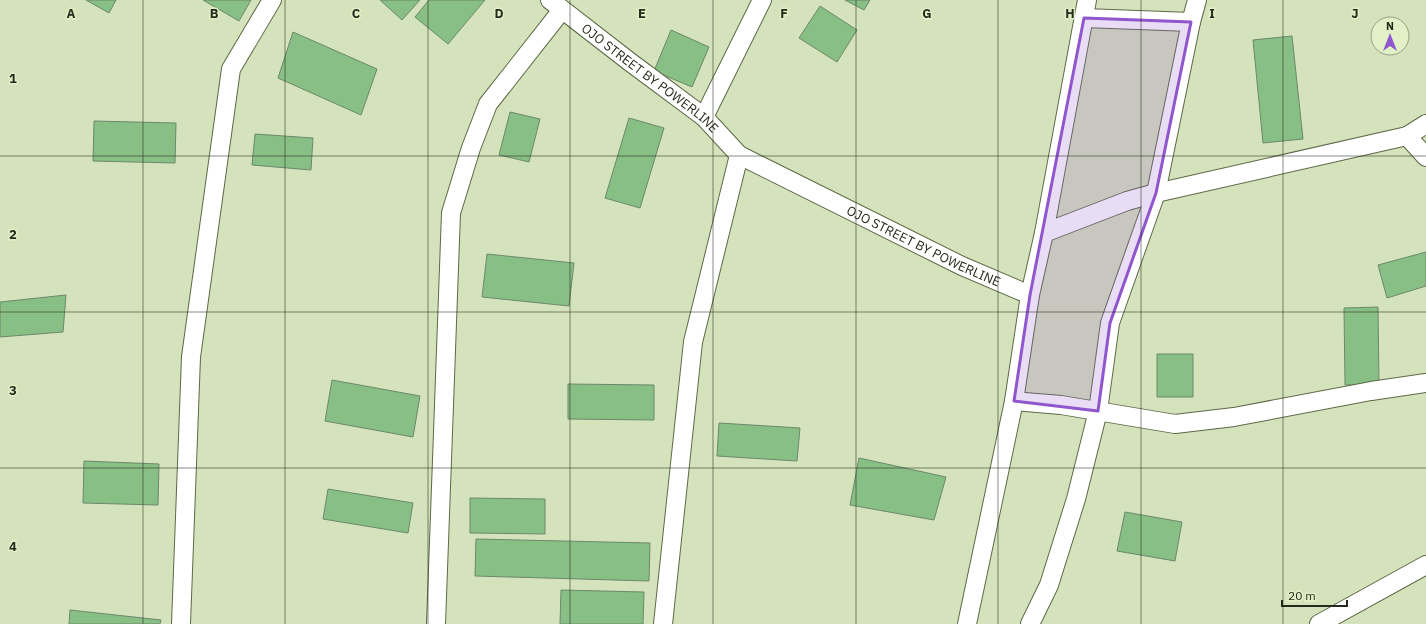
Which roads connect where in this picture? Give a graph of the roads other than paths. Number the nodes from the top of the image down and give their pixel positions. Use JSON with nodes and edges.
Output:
{"nodes":[{"id":1,"x":272,"y":0,"type":"edge"},
{"id":2,"x":762,"y":0,"type":"edge"},
{"id":3,"x":1087,"y":0,"type":"edge"},
{"id":4,"x":1197,"y":0,"type":"edge"},
{"id":5,"x":556,"y":5,"type":"edge"},
{"id":6,"x":1084,"y":18,"type":"junction"},
{"id":7,"x":1191,"y":22,"type":"junction"},
{"id":8,"x":704,"y":117,"type":"junction"},
{"id":9,"x":1426,"y":124,"type":"edge"},
{"id":10,"x":1407,"y":136,"type":"junction"},
{"id":11,"x":739,"y":155,"type":"junction"},
{"id":12,"x":1426,"y":157,"type":"edge"},
{"id":13,"x":1156,"y":193,"type":"junction"},
{"id":14,"x":1044,"y":233,"type":"junction"},
{"id":15,"x":1030,"y":295,"type":"junction"},
{"id":16,"x":1426,"y":383,"type":"edge"},
{"id":17,"x":1014,"y":401,"type":"junction"},
{"id":18,"x":1098,"y":411,"type":"junction"},
{"id":19,"x":1426,"y":565,"type":"edge"},
{"id":20,"x":181,"y":624,"type":"edge"},
{"id":21,"x":436,"y":624,"type":"edge"},
{"id":22,"x":663,"y":624,"type":"edge"},
{"id":23,"x":967,"y":624,"type":"edge"},
{"id":24,"x":1030,"y":624,"type":"edge"},
{"id":25,"x":1319,"y":624,"type":"edge"}],
"edges":[{"from":1,"to":20,"type":"street"},
{"from":2,"to":8,"type":"street"},
{"from":3,"to":6,"type":"street"},
{"from":4,"to":7,"type":"street"},
{"from":5,"to":8,"type":"street","name":"OJO STREET BY POWERLINE"},
{"from":5,"to":21,"type":"street"},
{"from":6,"to":7,"type":"street"},
{"from":6,"to":14,"type":"street"},
{"from":7,"to":13,"type":"street"},
{"from":8,"to":11,"type":"street","name":"OJO STREET BY POWERLINE"},
{"from":9,"to":10,"type":"street"},
{"from":10,"to":12,"type":"street"},
{"from":10,"to":13,"type":"street"},
{"from":11,"to":15,"type":"street","name":"OJO STREET BY POWERLINE"},
{"from":11,"to":22,"type":"street"},
{"from":13,"to":14,"type":"street"},
{"from":13,"to":18,"type":"street"},
{"from":14,"to":15,"type":"street"},
{"from":15,"to":17,"type":"street"},
{"from":16,"to":18,"type":"street"},
{"from":17,"to":18,"type":"street"},
{"from":17,"to":23,"type":"street"},
{"from":18,"to":24,"type":"street"},
{"from":19,"to":25,"type":"street"}]}
